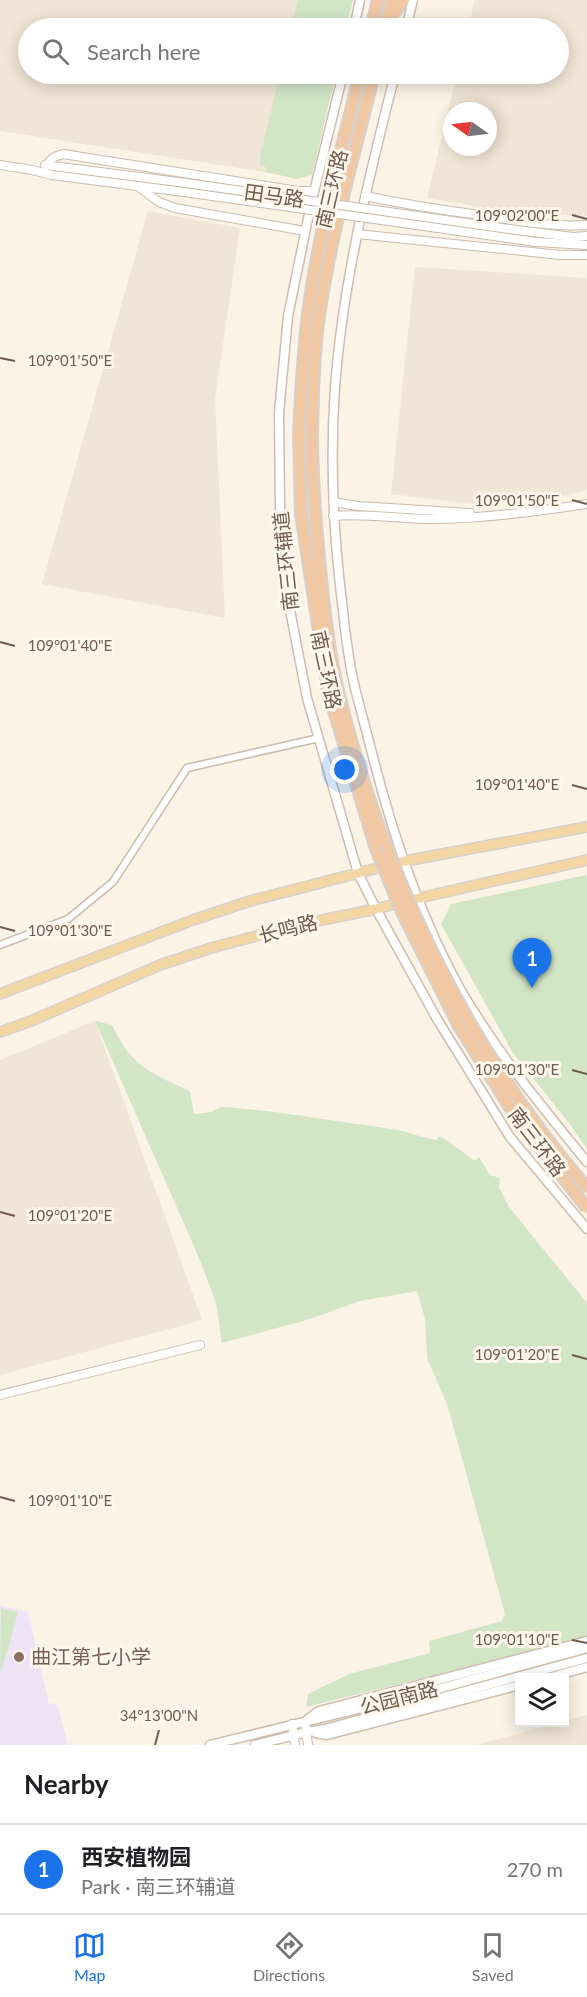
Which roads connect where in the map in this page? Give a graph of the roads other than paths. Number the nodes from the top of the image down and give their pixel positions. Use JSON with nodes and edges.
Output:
{"nodes":[{"id":1,"x":360,"y":0,"type":"edge"},
{"id":2,"x":378,"y":0,"type":"edge"},
{"id":3,"x":392,"y":0,"type":"edge"},
{"id":4,"x":404,"y":0,"type":"edge"},
{"id":5,"x":413,"y":0,"type":"edge"},
{"id":6,"x":356,"y":18,"type":"edge"},
{"id":7,"x":374,"y":18,"type":"edge"},
{"id":8,"x":387,"y":18,"type":"edge"},
{"id":9,"x":391,"y":18,"type":"edge"},
{"id":10,"x":408,"y":18,"type":"edge"},
{"id":11,"x":341,"y":84,"type":"edge"},
{"id":12,"x":358,"y":84,"type":"edge"},
{"id":13,"x":372,"y":84,"type":"edge"},
{"id":14,"x":393,"y":84,"type":"edge"},
{"id":15,"x":0,"y":165,"type":"edge"},
{"id":16,"x":46,"y":165,"type":"junction"},
{"id":17,"x":32,"y":170,"type":"junction"},
{"id":18,"x":139,"y":187,"type":"junction"},
{"id":19,"x":314,"y":191,"type":"junction"},
{"id":20,"x":365,"y":196,"type":"junction"},
{"id":21,"x":587,"y":225,"type":"edge"},
{"id":22,"x":305,"y":231,"type":"junction"},
{"id":23,"x":508,"y":233,"type":"junction"},
{"id":24,"x":357,"y":234,"type":"junction"},
{"id":25,"x":587,"y":236,"type":"edge"},
{"id":26,"x":587,"y":245,"type":"edge"},
{"id":27,"x":587,"y":255,"type":"edge"},
{"id":28,"x":333,"y":502,"type":"junction"},
{"id":29,"x":587,"y":504,"type":"edge"},
{"id":30,"x":487,"y":515,"type":"junction"},
{"id":31,"x":333,"y":516,"type":"junction"},
{"id":32,"x":319,"y":738,"type":"junction"},
{"id":33,"x":587,"y":826,"type":"edge"},
{"id":34,"x":587,"y":860,"type":"edge"},
{"id":35,"x":405,"y":861,"type":"junction"},
{"id":36,"x":358,"y":873,"type":"junction"},
{"id":37,"x":419,"y":898,"type":"junction"},
{"id":38,"x":376,"y":909,"type":"junction"},
{"id":39,"x":0,"y":945,"type":"edge"},
{"id":40,"x":0,"y":994,"type":"edge"},
{"id":41,"x":0,"y":1032,"type":"edge"},
{"id":42,"x":587,"y":1162,"type":"edge"},
{"id":43,"x":587,"y":1188,"type":"edge"},
{"id":44,"x":587,"y":1208,"type":"edge"},
{"id":45,"x":587,"y":1229,"type":"edge"},
{"id":46,"x":200,"y":1345,"type":"dead end"},
{"id":47,"x":0,"y":1395,"type":"edge"},
{"id":48,"x":587,"y":1641,"type":"edge"},
{"id":49,"x":587,"y":1648,"type":"edge"},
{"id":50,"x":587,"y":1658,"type":"edge"},
{"id":51,"x":587,"y":1667,"type":"edge"},
{"id":52,"x":563,"y":1673,"type":"edge"},
{"id":53,"x":515,"y":1686,"type":"edge"},
{"id":54,"x":428,"y":1697,"type":"junction"},
{"id":55,"x":305,"y":1722,"type":"junction"},
{"id":56,"x":292,"y":1724,"type":"junction"},
{"id":57,"x":306,"y":1731,"type":"junction"},
{"id":58,"x":293,"y":1735,"type":"junction"},
{"id":59,"x":210,"y":1745,"type":"edge"},
{"id":60,"x":255,"y":1745,"type":"edge"},
{"id":61,"x":294,"y":1745,"type":"edge"},
{"id":62,"x":308,"y":1745,"type":"edge"}],
"edges":[{"from":1,"to":6,"type":"main road"},
{"from":2,"to":7,"type":"highway"},
{"from":3,"to":8,"type":"highway"},
{"from":4,"to":9,"type":"highway"},
{"from":5,"to":10,"type":"main road"},
{"from":11,"to":19,"type":"main road","name":"南三环辅道"},
{"from":12,"to":44,"type":"highway","name":"南三环路","bridge":true},
{"from":13,"to":43,"type":"highway","name":"南三环路","bridge":true},
{"from":14,"to":20,"type":"main road"},
{"from":15,"to":17,"type":"street","name":"田马路"},
{"from":16,"to":17,"type":"street","name":"田马路"},
{"from":16,"to":19,"type":"street"},
{"from":16,"to":23,"type":"street","name":"田马路","bridge":true},
{"from":17,"to":18,"type":"street","name":"田马路"},
{"from":18,"to":22,"type":"street"},
{"from":18,"to":23,"type":"street","name":"田马路","bridge":true},
{"from":19,"to":22,"type":"main road","name":"南三环辅道"},
{"from":20,"to":21,"type":"street"},
{"from":20,"to":24,"type":"main road"},
{"from":22,"to":32,"type":"main road","name":"南三环辅道"},
{"from":23,"to":25,"type":"street","name":"田马路"},
{"from":23,"to":26,"type":"street","name":"田马路"},
{"from":24,"to":27,"type":"street"},
{"from":24,"to":28,"type":"main road"},
{"from":28,"to":30,"type":"street"},
{"from":28,"to":31,"type":"main road"},
{"from":29,"to":30,"type":"street"},
{"from":30,"to":31,"type":"street"},
{"from":31,"to":35,"type":"main road"},
{"from":32,"to":36,"type":"main road","name":"南三环辅道"},
{"from":32,"to":39,"type":"street"},
{"from":33,"to":35,"type":"main road","name":"长鸣路"},
{"from":34,"to":37,"type":"main road","name":"长鸣路"},
{"from":35,"to":36,"type":"main road","name":"长鸣路"},
{"from":35,"to":37,"type":"main road"},
{"from":36,"to":38,"type":"main road","name":"南三环辅道"},
{"from":36,"to":40,"type":"main road","name":"长鸣路"},
{"from":37,"to":38,"type":"main road","name":"长鸣路"},
{"from":37,"to":42,"type":"main road"},
{"from":38,"to":41,"type":"main road","name":"长鸣路"},
{"from":38,"to":45,"type":"main road","name":"南三环辅道"},
{"from":46,"to":47,"type":"street"},
{"from":48,"to":55,"type":"main road"},
{"from":49,"to":54,"type":"main road","name":"公园南路"},
{"from":50,"to":54,"type":"main road","name":"公园南路"},
{"from":51,"to":52,"type":"main road"},
{"from":53,"to":57,"type":"main road"},
{"from":54,"to":55,"type":"main road","name":"公园南路"},
{"from":54,"to":57,"type":"main road","name":"公园南路"},
{"from":55,"to":56,"type":"main road","name":"公园南路"},
{"from":55,"to":57,"type":"street"},
{"from":56,"to":58,"type":"street"},
{"from":56,"to":59,"type":"main road","name":"公园南路"},
{"from":57,"to":58,"type":"main road","name":"公园南路"},
{"from":57,"to":62,"type":"street"},
{"from":58,"to":60,"type":"main road","name":"公园南路"},
{"from":58,"to":61,"type":"street"}]}
